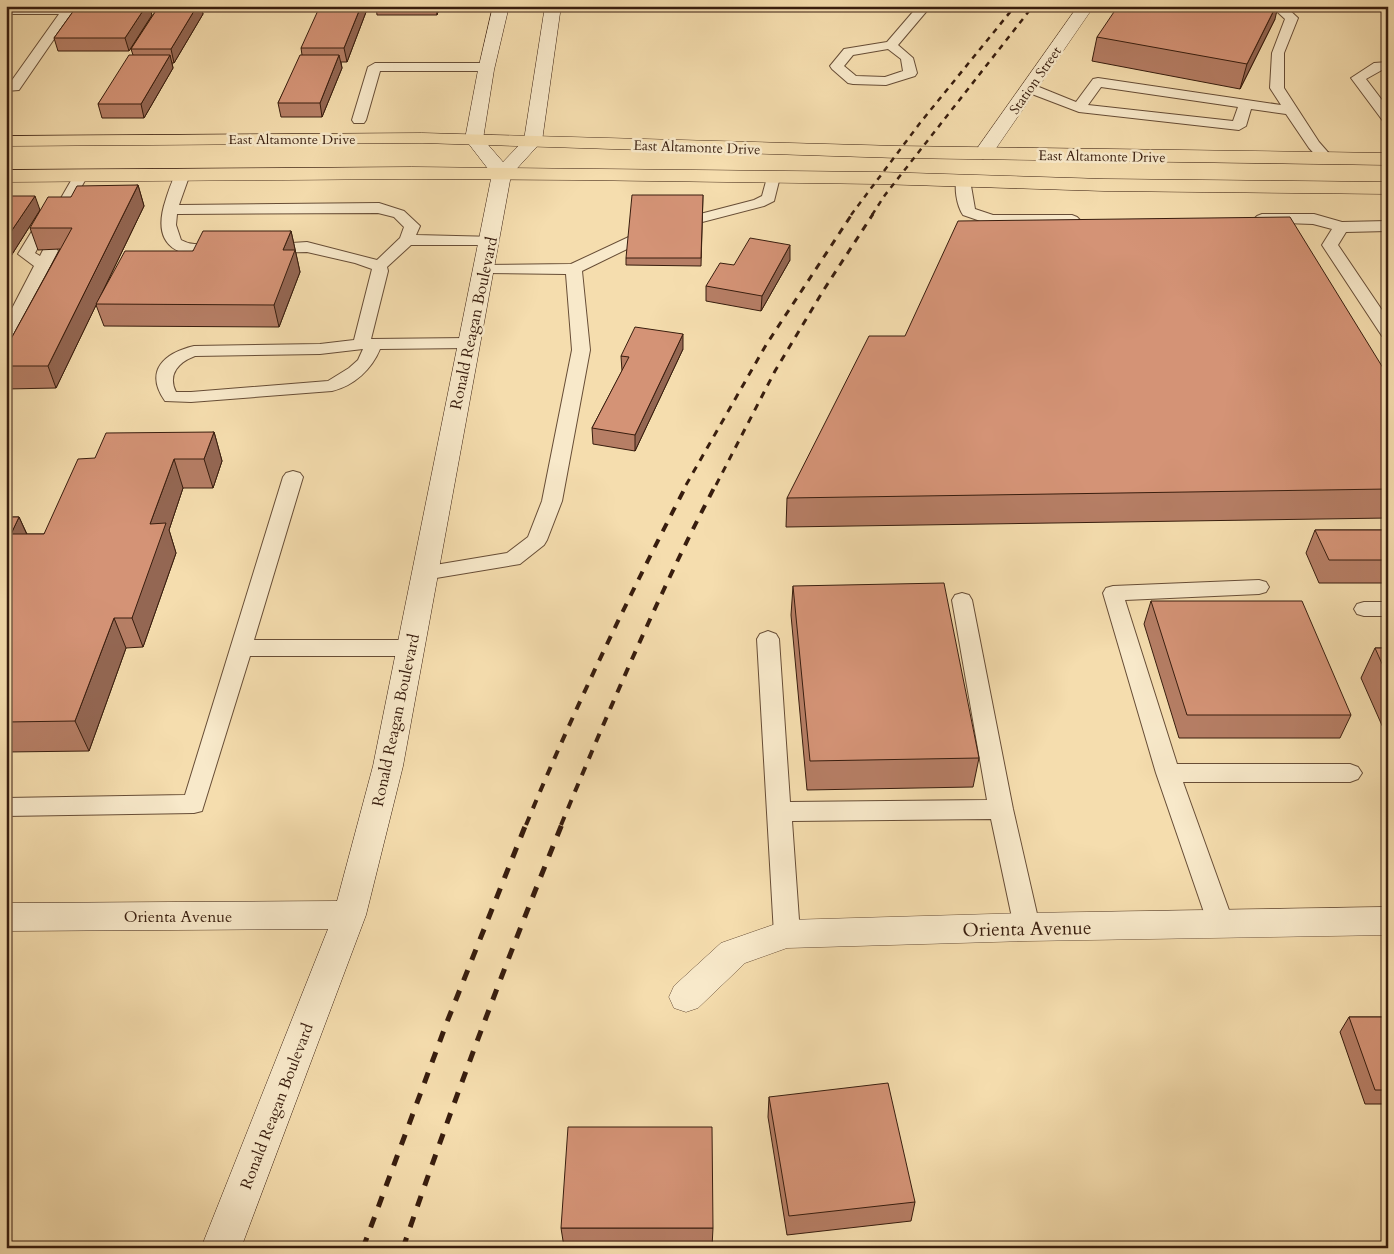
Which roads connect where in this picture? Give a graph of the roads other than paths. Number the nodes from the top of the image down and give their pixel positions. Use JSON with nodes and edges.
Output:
{"nodes":[{"id":1,"x":218,"y":6,"type":"edge"},
{"id":2,"x":501,"y":6,"type":"edge"},
{"id":3,"x":554,"y":6,"type":"edge"},
{"id":4,"x":925,"y":6,"type":"edge"},
{"id":5,"x":1086,"y":6,"type":"edge"},
{"id":6,"x":1277,"y":6,"type":"edge"},
{"id":7,"x":104,"y":8,"type":"edge"},
{"id":8,"x":6,"y":10,"type":"edge"},
{"id":9,"x":891,"y":46,"type":"junction"},
{"id":10,"x":487,"y":66,"type":"junction"},
{"id":11,"x":1388,"y":66,"type":"edge"},
{"id":12,"x":6,"y":87,"type":"edge"},
{"id":13,"x":1029,"y":88,"type":"junction"},
{"id":14,"x":1245,"y":105,"type":"junction"},
{"id":15,"x":1079,"y":108,"type":"junction"},
{"id":16,"x":1291,"y":111,"type":"junction"},
{"id":17,"x":1388,"y":118,"type":"edge"},
{"id":18,"x":359,"y":120,"type":"dead end"},
{"id":19,"x":474,"y":139,"type":"junction"},
{"id":20,"x":6,"y":141,"type":"edge"},
{"id":21,"x":533,"y":141,"type":"junction"},
{"id":22,"x":983,"y":154,"type":"junction"},
{"id":23,"x":1326,"y":158,"type":"junction"},
{"id":24,"x":1388,"y":159,"type":"edge"},
{"id":25,"x":183,"y":174,"type":"junction"},
{"id":26,"x":502,"y":174,"type":"junction"},
{"id":27,"x":81,"y":175,"type":"junction"},
{"id":28,"x":6,"y":176,"type":"edge"},
{"id":29,"x":773,"y":177,"type":"junction"},
{"id":30,"x":963,"y":180,"type":"junction"},
{"id":31,"x":1264,"y":187,"type":"junction"},
{"id":32,"x":1388,"y":188,"type":"edge"},
{"id":33,"x":170,"y":210,"type":"junction"},
{"id":34,"x":1246,"y":219,"type":"edge"},
{"id":35,"x":1090,"y":220,"type":"edge"},
{"id":36,"x":1388,"y":226,"type":"edge"},
{"id":37,"x":1342,"y":227,"type":"junction"},
{"id":38,"x":407,"y":240,"type":"junction"},
{"id":39,"x":490,"y":240,"type":"junction"},
{"id":40,"x":51,"y":249,"type":"edge"},
{"id":41,"x":42,"y":264,"type":"junction"},
{"id":42,"x":379,"y":266,"type":"junction"},
{"id":43,"x":484,"y":268,"type":"junction"},
{"id":44,"x":574,"y":269,"type":"junction"},
{"id":45,"x":1388,"y":332,"type":"edge"},
{"id":46,"x":6,"y":338,"type":"edge"},
{"id":47,"x":368,"y":344,"type":"junction"},
{"id":48,"x":468,"y":344,"type":"junction"},
{"id":49,"x":293,"y":477,"type":"dead end"},
{"id":50,"x":424,"y":573,"type":"junction"},
{"id":51,"x":1259,"y":587,"type":"dead end"},
{"id":52,"x":962,"y":600,"type":"dead end"},
{"id":53,"x":1364,"y":610,"type":"dead end"},
{"id":54,"x":1388,"y":610,"type":"edge"},
{"id":55,"x":768,"y":639,"type":"dead end"},
{"id":56,"x":241,"y":648,"type":"junction"},
{"id":57,"x":410,"y":648,"type":"junction"},
{"id":58,"x":1168,"y":772,"type":"junction"},
{"id":59,"x":1350,"y":772,"type":"dead end"},
{"id":60,"x":6,"y":807,"type":"edge"},
{"id":61,"x":1001,"y":809,"type":"junction"},
{"id":62,"x":779,"y":812,"type":"junction"},
{"id":63,"x":350,"y":914,"type":"junction"},
{"id":64,"x":6,"y":917,"type":"edge"},
{"id":65,"x":1388,"y":921,"type":"edge"},
{"id":66,"x":1221,"y":924,"type":"junction"},
{"id":67,"x":1027,"y":927,"type":"junction"},
{"id":68,"x":787,"y":934,"type":"junction"},
{"id":69,"x":686,"y":997,"type":"dead end"},
{"id":70,"x":220,"y":1248,"type":"edge"}],
"edges":[{"from":1,"to":7,"type":"lane"},
{"from":2,"to":10,"type":"street"},
{"from":3,"to":21,"type":"street"},
{"from":4,"to":9,"type":"lane"},
{"from":5,"to":13,"type":"street","name":"Station Street"},
{"from":6,"to":16,"type":"lane"},
{"from":8,"to":12,"type":"lane"},
{"from":9,"to":9,"type":"lane"},
{"from":10,"to":18,"type":"lane"},
{"from":10,"to":19,"type":"street"},
{"from":11,"to":17,"type":"lane"},
{"from":13,"to":15,"type":"lane"},
{"from":13,"to":22,"type":"street","name":"Station Street"},
{"from":14,"to":15,"type":"lane"},
{"from":14,"to":15,"type":"lane"},
{"from":14,"to":16,"type":"lane"},
{"from":16,"to":23,"type":"lane"},
{"from":19,"to":20,"type":"main road","name":"East Altamonte Drive"},
{"from":19,"to":21,"type":"main road","name":"East Altamonte Drive"},
{"from":19,"to":26,"type":"street"},
{"from":21,"to":22,"type":"main road","name":"East Altamonte Drive"},
{"from":21,"to":26,"type":"street"},
{"from":22,"to":23,"type":"main road","name":"East Altamonte Drive"},
{"from":23,"to":24,"type":"main road","name":"East Altamonte Drive"},
{"from":23,"to":31,"type":"main road"},
{"from":25,"to":26,"type":"main road","name":"East Altamonte Drive"},
{"from":25,"to":27,"type":"main road","name":"East Altamonte Drive"},
{"from":25,"to":33,"type":"lane"},
{"from":26,"to":29,"type":"main road","name":"East Altamonte Drive"},
{"from":26,"to":39,"type":"street","name":"Ronald Reagan Boulevard"},
{"from":27,"to":28,"type":"main road","name":"East Altamonte Drive"},
{"from":27,"to":41,"type":"lane"},
{"from":29,"to":30,"type":"main road","name":"East Altamonte Drive"},
{"from":29,"to":44,"type":"lane"},
{"from":30,"to":31,"type":"main road","name":"East Altamonte Drive"},
{"from":30,"to":35,"type":"lane"},
{"from":31,"to":32,"type":"main road","name":"East Altamonte Drive"},
{"from":33,"to":38,"type":"lane"},
{"from":33,"to":42,"type":"lane"},
{"from":34,"to":37,"type":"lane"},
{"from":36,"to":37,"type":"lane"},
{"from":37,"to":45,"type":"lane"},
{"from":38,"to":39,"type":"lane"},
{"from":38,"to":42,"type":"lane"},
{"from":39,"to":43,"type":"street","name":"Ronald Reagan Boulevard"},
{"from":40,"to":41,"type":"lane"},
{"from":41,"to":46,"type":"lane"},
{"from":42,"to":47,"type":"lane"},
{"from":43,"to":44,"type":"lane"},
{"from":43,"to":48,"type":"street","name":"Ronald Reagan Boulevard"},
{"from":44,"to":50,"type":"lane"},
{"from":47,"to":47,"type":"lane"},
{"from":47,"to":48,"type":"lane"},
{"from":48,"to":50,"type":"street","name":"Ronald Reagan Boulevard"},
{"from":49,"to":56,"type":"lane"},
{"from":50,"to":57,"type":"street","name":"Ronald Reagan Boulevard"},
{"from":51,"to":58,"type":"lane"},
{"from":52,"to":61,"type":"lane"},
{"from":53,"to":54,"type":"lane"},
{"from":55,"to":62,"type":"lane"},
{"from":56,"to":57,"type":"lane"},
{"from":56,"to":60,"type":"lane"},
{"from":57,"to":63,"type":"street","name":"Ronald Reagan Boulevard"},
{"from":58,"to":59,"type":"lane"},
{"from":58,"to":66,"type":"lane"},
{"from":61,"to":62,"type":"lane"},
{"from":61,"to":67,"type":"lane"},
{"from":62,"to":68,"type":"lane"},
{"from":63,"to":64,"type":"street","name":"Orienta Avenue"},
{"from":63,"to":70,"type":"street","name":"Ronald Reagan Boulevard"},
{"from":65,"to":66,"type":"street","name":"Orienta Avenue"},
{"from":66,"to":67,"type":"street","name":"Orienta Avenue"},
{"from":67,"to":68,"type":"street","name":"Orienta Avenue"},
{"from":68,"to":69,"type":"street","name":"Orienta Avenue"}]}
